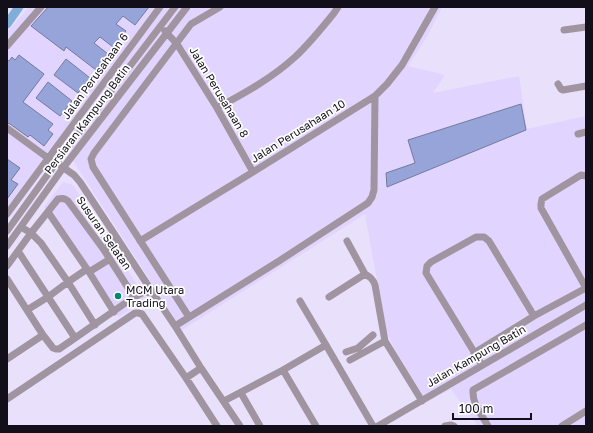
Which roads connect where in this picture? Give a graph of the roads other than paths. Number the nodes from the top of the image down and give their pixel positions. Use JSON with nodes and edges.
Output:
{"nodes":[{"id":1,"x":41,"y":7,"type":"edge"},
{"id":2,"x":160,"y":7,"type":"edge"},
{"id":3,"x":175,"y":7,"type":"edge"},
{"id":4,"x":187,"y":7,"type":"edge"},
{"id":5,"x":220,"y":7,"type":"edge"},
{"id":6,"x":338,"y":7,"type":"edge"},
{"id":7,"x":435,"y":7,"type":"edge"},
{"id":8,"x":160,"y":27,"type":"junction"},
{"id":9,"x":586,"y":27,"type":"edge"},
{"id":10,"x":564,"y":30,"type":"dead end"},
{"id":11,"x":168,"y":33,"type":"junction"},
{"id":12,"x":177,"y":44,"type":"junction"},
{"id":13,"x":7,"y":46,"type":"edge"},
{"id":14,"x":558,"y":84,"type":"dead end"},
{"id":15,"x":586,"y":86,"type":"edge"},
{"id":16,"x":375,"y":96,"type":"junction"},
{"id":17,"x":217,"y":108,"type":"junction"},
{"id":18,"x":7,"y":128,"type":"edge"},
{"id":19,"x":586,"y":132,"type":"edge"},
{"id":20,"x":578,"y":134,"type":"dead end"},
{"id":21,"x":48,"y":158,"type":"junction"},
{"id":22,"x":56,"y":163,"type":"junction"},
{"id":23,"x":64,"y":168,"type":"junction"},
{"id":24,"x":253,"y":172,"type":"junction"},
{"id":25,"x":586,"y":176,"type":"edge"},
{"id":26,"x":48,"y":212,"type":"junction"},
{"id":27,"x":7,"y":214,"type":"edge"},
{"id":28,"x":21,"y":227,"type":"junction"},
{"id":29,"x":7,"y":231,"type":"edge"},
{"id":30,"x":31,"y":233,"type":"junction"},
{"id":31,"x":115,"y":235,"type":"junction"},
{"id":32,"x":347,"y":240,"type":"dead end"},
{"id":33,"x":140,"y":241,"type":"junction"},
{"id":34,"x":7,"y":246,"type":"edge"},
{"id":35,"x":104,"y":250,"type":"junction"},
{"id":36,"x":18,"y":251,"type":"junction"},
{"id":37,"x":110,"y":259,"type":"junction"},
{"id":38,"x":7,"y":266,"type":"edge"},
{"id":39,"x":88,"y":270,"type":"junction"},
{"id":40,"x":365,"y":274,"type":"junction"},
{"id":41,"x":7,"y":279,"type":"edge"},
{"id":42,"x":68,"y":282,"type":"junction"},
{"id":43,"x":586,"y":288,"type":"edge"},
{"id":44,"x":153,"y":293,"type":"junction"},
{"id":45,"x":48,"y":297,"type":"junction"},
{"id":46,"x":134,"y":297,"type":"junction"},
{"id":47,"x":329,"y":297,"type":"dead end"},
{"id":48,"x":300,"y":301,"type":"dead end"},
{"id":49,"x":584,"y":306,"type":"edge"},
{"id":50,"x":27,"y":310,"type":"junction"},
{"id":51,"x":114,"y":312,"type":"junction"},
{"id":52,"x":586,"y":315,"type":"edge"},
{"id":53,"x":534,"y":316,"type":"junction"},
{"id":54,"x":189,"y":317,"type":"junction"},
{"id":55,"x":95,"y":324,"type":"junction"},
{"id":56,"x":175,"y":326,"type":"junction"},
{"id":57,"x":586,"y":326,"type":"edge"},
{"id":58,"x":373,"y":335,"type":"dead end"},
{"id":59,"x":43,"y":336,"type":"junction"},
{"id":60,"x":75,"y":338,"type":"junction"},
{"id":61,"x":385,"y":340,"type":"junction"},
{"id":62,"x":326,"y":345,"type":"junction"},
{"id":63,"x":359,"y":351,"type":"junction"},
{"id":64,"x":346,"y":352,"type":"dead end"},
{"id":65,"x":474,"y":353,"type":"junction"},
{"id":66,"x":7,"y":359,"type":"edge"},
{"id":67,"x":350,"y":360,"type":"dead end"},
{"id":68,"x":482,"y":365,"type":"junction"},
{"id":69,"x":201,"y":368,"type":"junction"},
{"id":70,"x":283,"y":370,"type":"junction"},
{"id":71,"x":186,"y":378,"type":"junction"},
{"id":72,"x":241,"y":393,"type":"junction"},
{"id":73,"x":7,"y":399,"type":"edge"},
{"id":74,"x":422,"y":401,"type":"junction"},
{"id":75,"x":224,"y":402,"type":"junction"},
{"id":76,"x":586,"y":411,"type":"edge"},
{"id":77,"x":372,"y":424,"type":"edge"},
{"id":78,"x":217,"y":426,"type":"edge"},
{"id":79,"x":240,"y":426,"type":"edge"},
{"id":80,"x":260,"y":426,"type":"edge"},
{"id":81,"x":316,"y":426,"type":"edge"},
{"id":82,"x":364,"y":426,"type":"edge"},
{"id":83,"x":378,"y":426,"type":"edge"},
{"id":84,"x":488,"y":426,"type":"edge"},
{"id":85,"x":562,"y":426,"type":"edge"}],
"edges":[{"from":1,"to":13,"type":"street"},
{"from":2,"to":21,"type":"street","name":"Jalan Perusahaan 6"},
{"from":3,"to":8,"type":"street","name":"Persiaran Kampung Batin"},
{"from":4,"to":11,"type":"street","name":"Persiaran Kampung Batin"},
{"from":5,"to":12,"type":"street"},
{"from":6,"to":17,"type":"street"},
{"from":7,"to":16,"type":"street","name":"Jalan Perusahaan 10"},
{"from":8,"to":11,"type":"street","name":"Jalan Perusahaan 8"},
{"from":8,"to":22,"type":"street","name":"Persiaran Kampung Batin"},
{"from":9,"to":10,"type":"street"},
{"from":11,"to":12,"type":"street","name":"Jalan Perusahaan 8"},
{"from":11,"to":23,"type":"street","name":"Persiaran Kampung Batin"},
{"from":12,"to":17,"type":"street","name":"Jalan Perusahaan 8"},
{"from":12,"to":33,"type":"street"},
{"from":14,"to":15,"type":"street"},
{"from":16,"to":24,"type":"street","name":"Jalan Perusahaan 10"},
{"from":16,"to":54,"type":"street"},
{"from":17,"to":24,"type":"street","name":"Jalan Perusahaan 8"},
{"from":18,"to":21,"type":"street"},
{"from":19,"to":20,"type":"street"},
{"from":21,"to":22,"type":"street"},
{"from":21,"to":27,"type":"street","name":"Jalan Perusahaan 6"},
{"from":22,"to":23,"type":"street"},
{"from":22,"to":29,"type":"street","name":"Persiaran Kampung Batin"},
{"from":23,"to":28,"type":"street","name":"Persiaran Kampung Batin"},
{"from":23,"to":31,"type":"street"},
{"from":24,"to":33,"type":"street","name":"Jalan Perusahaan 10"},
{"from":25,"to":43,"type":"street"},
{"from":26,"to":30,"type":"street","name":"Susuran Selatan"},
{"from":26,"to":35,"type":"street","name":"Susuran Selatan"},
{"from":26,"to":39,"type":"street"},
{"from":28,"to":30,"type":"street"},
{"from":28,"to":34,"type":"street","name":"Persiaran Kampung Batin"},
{"from":30,"to":36,"type":"street","name":"Susuran Selatan"},
{"from":30,"to":42,"type":"street"},
{"from":31,"to":35,"type":"street"},
{"from":31,"to":44,"type":"street"},
{"from":32,"to":40,"type":"street"},
{"from":33,"to":54,"type":"street"},
{"from":35,"to":37,"type":"street","name":"Susuran Selatan"},
{"from":36,"to":38,"type":"street","name":"Susuran Selatan"},
{"from":36,"to":45,"type":"street"},
{"from":37,"to":39,"type":"street"},
{"from":37,"to":46,"type":"street","name":"Susuran Selatan"},
{"from":39,"to":42,"type":"street"},
{"from":39,"to":51,"type":"street"},
{"from":40,"to":47,"type":"street"},
{"from":40,"to":61,"type":"street"},
{"from":41,"to":50,"type":"street"},
{"from":42,"to":45,"type":"street"},
{"from":42,"to":55,"type":"street"},
{"from":43,"to":53,"type":"street"},
{"from":44,"to":46,"type":"street"},
{"from":44,"to":56,"type":"street"},
{"from":45,"to":50,"type":"street"},
{"from":45,"to":60,"type":"street"},
{"from":46,"to":51,"type":"street"},
{"from":48,"to":62,"type":"street"},
{"from":49,"to":52,"type":"street"},
{"from":49,"to":68,"type":"street","name":"Jalan Kampung Batin"},
{"from":50,"to":59,"type":"street"},
{"from":51,"to":55,"type":"street"},
{"from":53,"to":65,"type":"street"},
{"from":53,"to":65,"type":"street"},
{"from":54,"to":56,"type":"street"},
{"from":55,"to":60,"type":"street"},
{"from":56,"to":69,"type":"street"},
{"from":57,"to":84,"type":"street"},
{"from":58,"to":63,"type":"street"},
{"from":59,"to":60,"type":"street"},
{"from":59,"to":66,"type":"street"},
{"from":61,"to":63,"type":"street"},
{"from":61,"to":74,"type":"street"},
{"from":62,"to":70,"type":"street"},
{"from":62,"to":77,"type":"street"},
{"from":63,"to":64,"type":"street"},
{"from":63,"to":67,"type":"street"},
{"from":65,"to":68,"type":"street"},
{"from":68,"to":74,"type":"street","name":"Jalan Kampung Batin"},
{"from":69,"to":71,"type":"street"},
{"from":69,"to":75,"type":"street"},
{"from":70,"to":72,"type":"street"},
{"from":70,"to":81,"type":"street"},
{"from":71,"to":73,"type":"street"},
{"from":71,"to":78,"type":"street"},
{"from":72,"to":75,"type":"street"},
{"from":72,"to":80,"type":"street"},
{"from":74,"to":83,"type":"street","name":"Jalan Kampung Batin"},
{"from":75,"to":79,"type":"street"},
{"from":76,"to":85,"type":"street"},
{"from":77,"to":82,"type":"street"}]}
